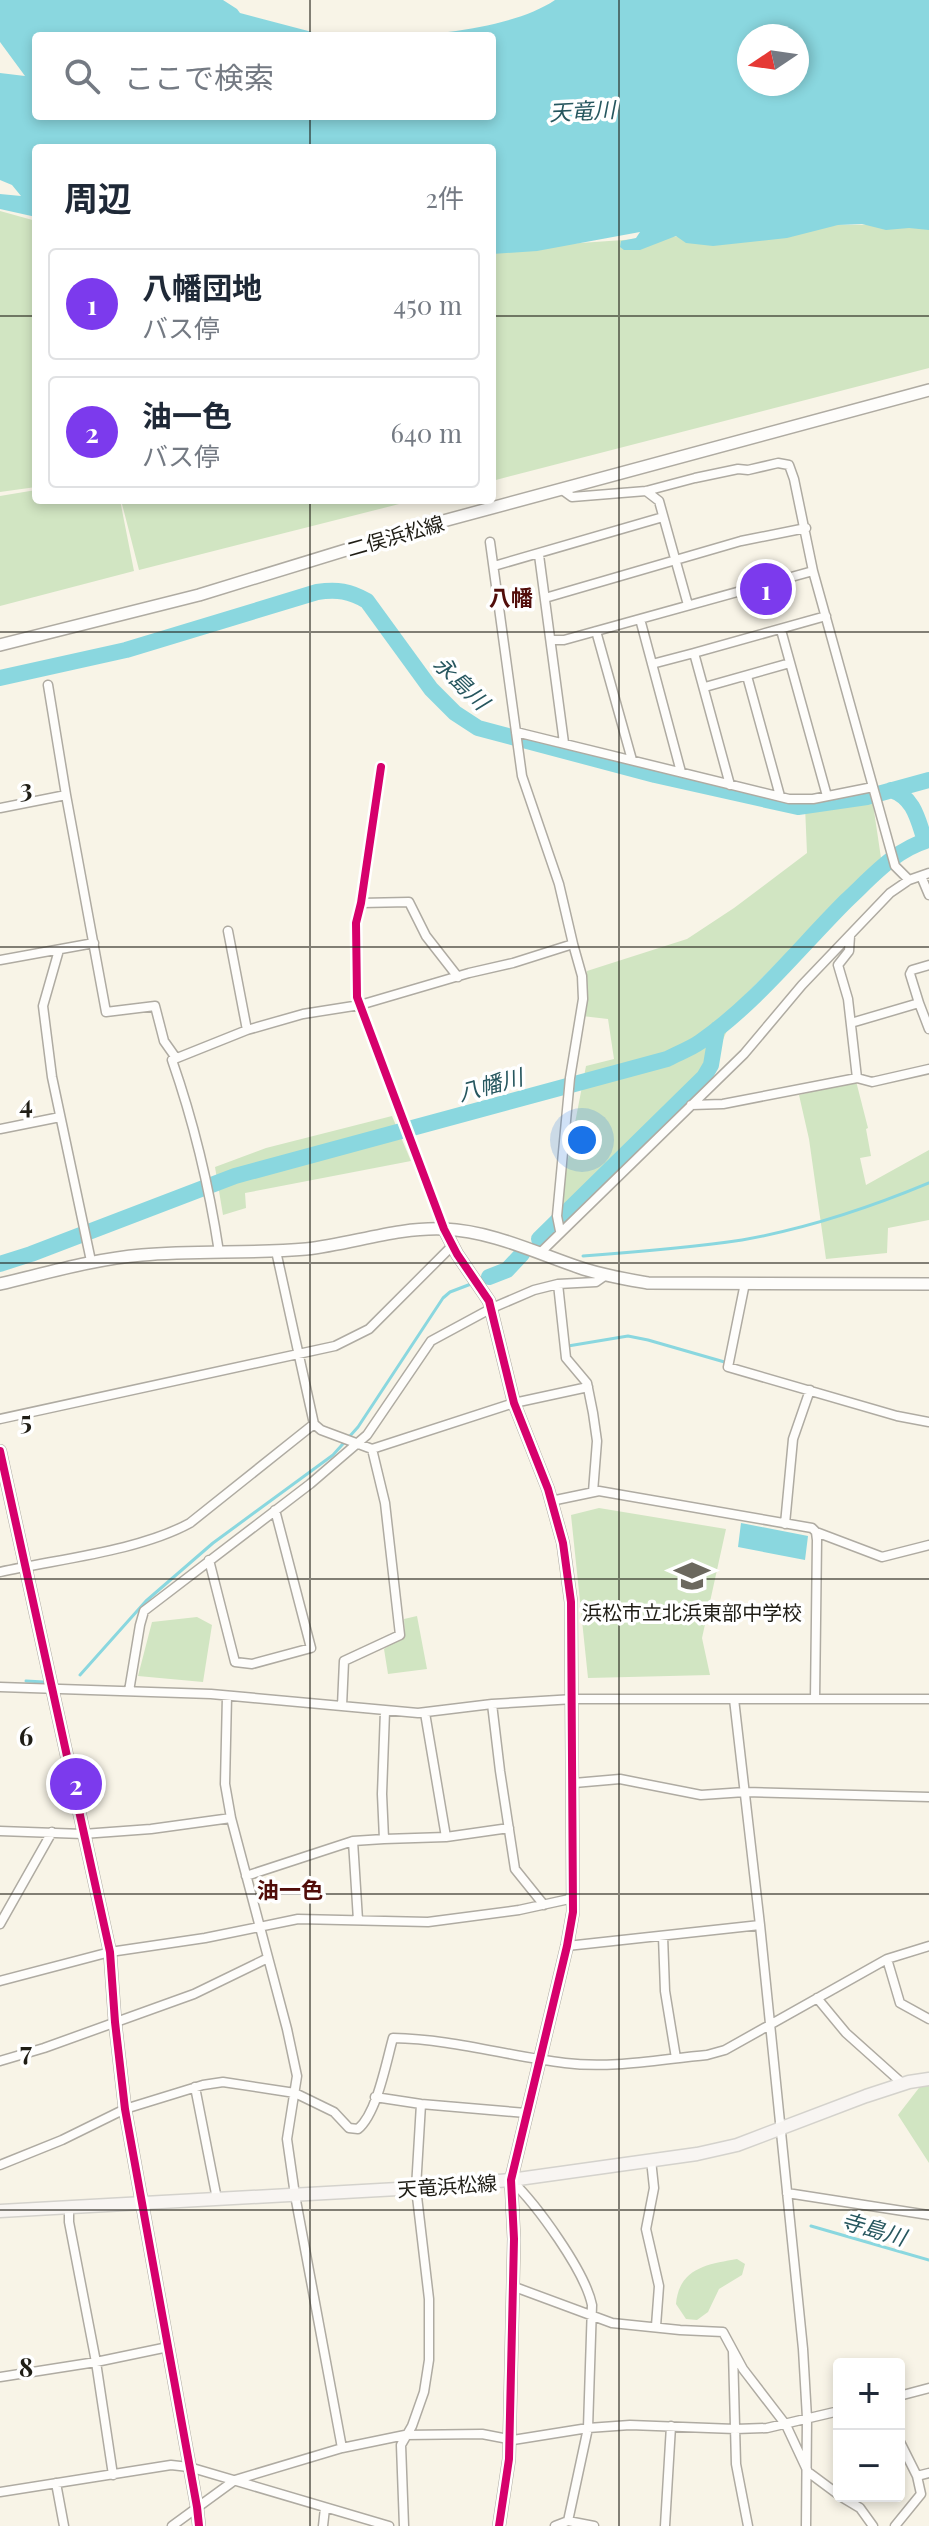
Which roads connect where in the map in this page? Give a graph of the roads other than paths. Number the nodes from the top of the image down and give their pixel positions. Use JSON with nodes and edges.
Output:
{"nodes":[{"id":1,"x":929,"y":390,"type":"edge"},
{"id":2,"x":561,"y":489,"type":"junction"},
{"id":3,"x":646,"y":491,"type":"junction"},
{"id":4,"x":663,"y":517,"type":"junction"},
{"id":5,"x":806,"y":528,"type":"junction"},
{"id":6,"x":490,"y":542,"type":"dead end"},
{"id":7,"x":539,"y":555,"type":"junction"},
{"id":8,"x":675,"y":560,"type":"junction"},
{"id":9,"x":494,"y":566,"type":"junction"},
{"id":10,"x":813,"y":571,"type":"junction"},
{"id":11,"x":545,"y":598,"type":"junction"},
{"id":12,"x":688,"y":605,"type":"junction"},
{"id":13,"x":826,"y":616,"type":"junction"},
{"id":14,"x":640,"y":619,"type":"junction"},
{"id":15,"x":781,"y":630,"type":"junction"},
{"id":16,"x":596,"y":631,"type":"junction"},
{"id":17,"x":551,"y":640,"type":"junction"},
{"id":18,"x":0,"y":645,"type":"edge"},
{"id":19,"x":694,"y":653,"type":"junction"},
{"id":20,"x":790,"y":663,"type":"junction"},
{"id":21,"x":652,"y":664,"type":"junction"},
{"id":22,"x":747,"y":676,"type":"junction"},
{"id":23,"x":48,"y":685,"type":"dead end"},
{"id":24,"x":705,"y":687,"type":"junction"},
{"id":25,"x":517,"y":736,"type":"junction"},
{"id":26,"x":564,"y":743,"type":"junction"},
{"id":27,"x":632,"y":760,"type":"junction"},
{"id":28,"x":381,"y":767,"type":"dead end"},
{"id":29,"x":681,"y":772,"type":"junction"},
{"id":30,"x":730,"y":785,"type":"junction"},
{"id":31,"x":874,"y":787,"type":"junction"},
{"id":32,"x":66,"y":795,"type":"junction"},
{"id":33,"x":780,"y":796,"type":"junction"},
{"id":34,"x":827,"y":796,"type":"junction"},
{"id":35,"x":0,"y":808,"type":"edge"},
{"id":36,"x":925,"y":874,"type":"edge"},
{"id":37,"x":909,"y":880,"type":"junction"},
{"id":38,"x":929,"y":895,"type":"edge"},
{"id":39,"x":361,"y":903,"type":"junction"},
{"id":40,"x":228,"y":931,"type":"dead end"},
{"id":41,"x":850,"y":936,"type":"junction"},
{"id":42,"x":94,"y":943,"type":"junction"},
{"id":43,"x":573,"y":944,"type":"junction"},
{"id":44,"x":59,"y":950,"type":"junction"},
{"id":45,"x":0,"y":960,"type":"edge"},
{"id":46,"x":929,"y":965,"type":"edge"},
{"id":47,"x":458,"y":977,"type":"junction"},
{"id":48,"x":919,"y":1003,"type":"junction"},
{"id":49,"x":360,"y":1005,"type":"junction"},
{"id":50,"x":851,"y":1023,"type":"junction"},
{"id":51,"x":929,"y":1029,"type":"edge"},
{"id":52,"x":247,"y":1030,"type":"junction"},
{"id":53,"x":176,"y":1058,"type":"junction"},
{"id":54,"x":929,"y":1069,"type":"edge"},
{"id":55,"x":857,"y":1078,"type":"junction"},
{"id":56,"x":690,"y":1105,"type":"junction"},
{"id":57,"x":60,"y":1117,"type":"junction"},
{"id":58,"x":0,"y":1129,"type":"edge"},
{"id":59,"x":559,"y":1224,"type":"junction"},
{"id":60,"x":444,"y":1229,"type":"junction"},
{"id":61,"x":453,"y":1245,"type":"junction"},
{"id":62,"x":276,"y":1251,"type":"junction"},
{"id":63,"x":219,"y":1252,"type":"junction"},
{"id":64,"x":541,"y":1252,"type":"junction"},
{"id":65,"x":91,"y":1261,"type":"junction"},
{"id":66,"x":606,"y":1275,"type":"junction"},
{"id":67,"x":745,"y":1283,"type":"junction"},
{"id":68,"x":0,"y":1284,"type":"edge"},
{"id":69,"x":558,"y":1284,"type":"junction"},
{"id":70,"x":929,"y":1284,"type":"edge"},
{"id":71,"x":492,"y":1308,"type":"junction"},
{"id":72,"x":298,"y":1354,"type":"junction"},
{"id":73,"x":588,"y":1387,"type":"junction"},
{"id":74,"x":810,"y":1390,"type":"junction"},
{"id":75,"x":514,"y":1403,"type":"junction"},
{"id":76,"x":0,"y":1419,"type":"edge"},
{"id":77,"x":929,"y":1422,"type":"edge"},
{"id":78,"x":314,"y":1424,"type":"junction"},
{"id":79,"x":351,"y":1441,"type":"junction"},
{"id":80,"x":372,"y":1449,"type":"junction"},
{"id":81,"x":0,"y":1451,"type":"edge"},
{"id":82,"x":593,"y":1492,"type":"junction"},
{"id":83,"x":551,"y":1501,"type":"junction"},
{"id":84,"x":275,"y":1510,"type":"junction"},
{"id":85,"x":785,"y":1524,"type":"junction"},
{"id":86,"x":816,"y":1532,"type":"junction"},
{"id":87,"x":929,"y":1545,"type":"edge"},
{"id":88,"x":209,"y":1560,"type":"junction"},
{"id":89,"x":25,"y":1566,"type":"junction"},
{"id":90,"x":0,"y":1572,"type":"edge"},
{"id":91,"x":0,"y":1687,"type":"edge"},
{"id":92,"x":52,"y":1689,"type":"junction"},
{"id":93,"x":129,"y":1691,"type":"junction"},
{"id":94,"x":227,"y":1696,"type":"junction"},
{"id":95,"x":574,"y":1699,"type":"junction"},
{"id":96,"x":734,"y":1699,"type":"junction"},
{"id":97,"x":815,"y":1699,"type":"junction"},
{"id":98,"x":929,"y":1699,"type":"edge"},
{"id":99,"x":492,"y":1704,"type":"junction"},
{"id":100,"x":342,"y":1706,"type":"junction"},
{"id":101,"x":385,"y":1711,"type":"junction"},
{"id":102,"x":425,"y":1713,"type":"junction"},
{"id":103,"x":574,"y":1783,"type":"junction"},
{"id":104,"x":745,"y":1792,"type":"junction"},
{"id":105,"x":929,"y":1797,"type":"edge"},
{"id":106,"x":231,"y":1818,"type":"junction"},
{"id":107,"x":509,"y":1828,"type":"junction"},
{"id":108,"x":0,"y":1831,"type":"edge"},
{"id":109,"x":52,"y":1832,"type":"junction"},
{"id":110,"x":83,"y":1834,"type":"junction"},
{"id":111,"x":446,"y":1837,"type":"junction"},
{"id":112,"x":384,"y":1839,"type":"junction"},
{"id":113,"x":353,"y":1841,"type":"junction"},
{"id":114,"x":246,"y":1876,"type":"junction"},
{"id":115,"x":574,"y":1898,"type":"junction"},
{"id":116,"x":544,"y":1905,"type":"junction"},
{"id":117,"x":358,"y":1920,"type":"junction"},
{"id":118,"x":0,"y":1924,"type":"edge"},
{"id":119,"x":259,"y":1925,"type":"junction"},
{"id":120,"x":760,"y":1925,"type":"junction"},
{"id":121,"x":663,"y":1936,"type":"junction"},
{"id":122,"x":567,"y":1946,"type":"junction"},
{"id":123,"x":929,"y":1946,"type":"edge"},
{"id":124,"x":110,"y":1952,"type":"junction"},
{"id":125,"x":268,"y":1958,"type":"junction"},
{"id":126,"x":887,"y":1959,"type":"junction"},
{"id":127,"x":0,"y":1981,"type":"edge"},
{"id":128,"x":817,"y":1998,"type":"junction"},
{"id":129,"x":929,"y":2019,"type":"edge"},
{"id":130,"x":115,"y":2022,"type":"junction"},
{"id":131,"x":769,"y":2024,"type":"junction"},
{"id":132,"x":676,"y":2058,"type":"junction"},
{"id":133,"x":539,"y":2059,"type":"junction"},
{"id":134,"x":0,"y":2061,"type":"edge"},
{"id":135,"x":929,"y":2079,"type":"edge"},
{"id":136,"x":903,"y":2084,"type":"junction"},
{"id":137,"x":195,"y":2087,"type":"junction"},
{"id":138,"x":295,"y":2093,"type":"junction"},
{"id":139,"x":375,"y":2097,"type":"junction"},
{"id":140,"x":421,"y":2104,"type":"junction"},
{"id":141,"x":125,"y":2109,"type":"junction"},
{"id":142,"x":526,"y":2113,"type":"junction"},
{"id":143,"x":780,"y":2131,"type":"junction"},
{"id":144,"x":651,"y":2160,"type":"junction"},
{"id":145,"x":0,"y":2165,"type":"edge"},
{"id":146,"x":511,"y":2180,"type":"junction"},
{"id":147,"x":416,"y":2188,"type":"junction"},
{"id":148,"x":787,"y":2193,"type":"junction"},
{"id":149,"x":295,"y":2195,"type":"junction"},
{"id":150,"x":217,"y":2199,"type":"junction"},
{"id":151,"x":141,"y":2203,"type":"junction"},
{"id":152,"x":69,"y":2207,"type":"junction"},
{"id":153,"x":0,"y":2211,"type":"edge"},
{"id":154,"x":929,"y":2215,"type":"edge"},
{"id":155,"x":512,"y":2286,"type":"junction"},
{"id":156,"x":591,"y":2317,"type":"junction"},
{"id":157,"x":656,"y":2326,"type":"junction"},
{"id":158,"x":168,"y":2347,"type":"junction"},
{"id":159,"x":733,"y":2350,"type":"junction"},
{"id":160,"x":96,"y":2362,"type":"junction"},
{"id":161,"x":0,"y":2377,"type":"edge"},
{"id":162,"x":929,"y":2388,"type":"edge"},
{"id":163,"x":905,"y":2394,"type":"edge"},
{"id":164,"x":833,"y":2412,"type":"edge"},
{"id":165,"x":807,"y":2418,"type":"junction"},
{"id":166,"x":786,"y":2425,"type":"junction"},
{"id":167,"x":671,"y":2426,"type":"junction"},
{"id":168,"x":588,"y":2428,"type":"junction"},
{"id":169,"x":735,"y":2429,"type":"junction"},
{"id":170,"x":405,"y":2435,"type":"junction"},
{"id":171,"x":508,"y":2439,"type":"junction"},
{"id":172,"x":342,"y":2448,"type":"junction"},
{"id":173,"x":905,"y":2452,"type":"edge"},
{"id":174,"x":189,"y":2467,"type":"junction"},
{"id":175,"x":808,"y":2472,"type":"junction"},
{"id":176,"x":929,"y":2473,"type":"edge"},
{"id":177,"x":113,"y":2475,"type":"junction"},
{"id":178,"x":917,"y":2476,"type":"junction"},
{"id":179,"x":235,"y":2480,"type":"junction"},
{"id":180,"x":56,"y":2483,"type":"junction"},
{"id":181,"x":833,"y":2491,"type":"edge"},
{"id":182,"x":0,"y":2492,"type":"edge"},
{"id":183,"x":850,"y":2502,"type":"edge"},
{"id":184,"x":197,"y":2507,"type":"junction"},
{"id":185,"x":325,"y":2508,"type":"junction"},
{"id":186,"x":568,"y":2521,"type":"junction"},
{"id":187,"x":64,"y":2526,"type":"edge"},
{"id":188,"x":172,"y":2526,"type":"edge"},
{"id":189,"x":199,"y":2526,"type":"edge"},
{"id":190,"x":323,"y":2526,"type":"edge"},
{"id":191,"x":389,"y":2526,"type":"edge"},
{"id":192,"x":404,"y":2526,"type":"edge"},
{"id":193,"x":499,"y":2526,"type":"edge"},
{"id":194,"x":555,"y":2526,"type":"edge"},
{"id":195,"x":594,"y":2526,"type":"edge"},
{"id":196,"x":665,"y":2526,"type":"edge"},
{"id":197,"x":748,"y":2526,"type":"edge"},
{"id":198,"x":806,"y":2526,"type":"edge"},
{"id":199,"x":873,"y":2526,"type":"edge"},
{"id":200,"x":895,"y":2526,"type":"edge"}],
"edges":[{"from":1,"to":2,"type":"street","name":"二俣浜松線"},
{"from":2,"to":3,"type":"street"},
{"from":2,"to":18,"type":"street","name":"二俣浜松線"},
{"from":3,"to":4,"type":"street"},
{"from":3,"to":5,"type":"street"},
{"from":4,"to":7,"type":"street"},
{"from":4,"to":8,"type":"street"},
{"from":5,"to":8,"type":"street"},
{"from":5,"to":10,"type":"street"},
{"from":6,"to":9,"type":"street"},
{"from":7,"to":9,"type":"street"},
{"from":7,"to":11,"type":"street"},
{"from":8,"to":11,"type":"street"},
{"from":8,"to":12,"type":"street"},
{"from":9,"to":25,"type":"street"},
{"from":10,"to":12,"type":"street"},
{"from":10,"to":13,"type":"street"},
{"from":11,"to":17,"type":"street"},
{"from":12,"to":14,"type":"street"},
{"from":13,"to":15,"type":"street"},
{"from":13,"to":31,"type":"street"},
{"from":14,"to":16,"type":"street"},
{"from":14,"to":21,"type":"street"},
{"from":15,"to":19,"type":"street"},
{"from":15,"to":20,"type":"street"},
{"from":16,"to":17,"type":"street"},
{"from":16,"to":27,"type":"street"},
{"from":17,"to":26,"type":"street"},
{"from":19,"to":21,"type":"street"},
{"from":19,"to":24,"type":"street"},
{"from":20,"to":22,"type":"street"},
{"from":20,"to":34,"type":"street"},
{"from":21,"to":29,"type":"street"},
{"from":22,"to":24,"type":"street"},
{"from":22,"to":33,"type":"street"},
{"from":23,"to":32,"type":"street"},
{"from":24,"to":30,"type":"street"},
{"from":25,"to":26,"type":"street"},
{"from":25,"to":43,"type":"street"},
{"from":26,"to":27,"type":"street"},
{"from":27,"to":29,"type":"street"},
{"from":28,"to":39,"type":"street"},
{"from":29,"to":30,"type":"street"},
{"from":30,"to":33,"type":"street"},
{"from":31,"to":34,"type":"street"},
{"from":31,"to":37,"type":"street"},
{"from":32,"to":35,"type":"street"},
{"from":32,"to":42,"type":"street"},
{"from":33,"to":34,"type":"street"},
{"from":36,"to":37,"type":"street"},
{"from":36,"to":38,"type":"street"},
{"from":37,"to":41,"type":"street"},
{"from":39,"to":47,"type":"street"},
{"from":39,"to":49,"type":"street"},
{"from":40,"to":52,"type":"street"},
{"from":41,"to":50,"type":"street"},
{"from":41,"to":56,"type":"street"},
{"from":42,"to":44,"type":"street"},
{"from":42,"to":53,"type":"street"},
{"from":43,"to":47,"type":"street"},
{"from":43,"to":59,"type":"street"},
{"from":44,"to":45,"type":"street"},
{"from":44,"to":57,"type":"street"},
{"from":46,"to":48,"type":"street"},
{"from":47,"to":49,"type":"street"},
{"from":48,"to":50,"type":"street"},
{"from":48,"to":51,"type":"street"},
{"from":49,"to":52,"type":"street"},
{"from":49,"to":60,"type":"street"},
{"from":50,"to":55,"type":"street"},
{"from":52,"to":53,"type":"street"},
{"from":53,"to":63,"type":"street"},
{"from":54,"to":55,"type":"street"},
{"from":55,"to":56,"type":"street"},
{"from":56,"to":59,"type":"street"},
{"from":57,"to":58,"type":"street"},
{"from":57,"to":65,"type":"street"},
{"from":59,"to":64,"type":"street"},
{"from":60,"to":61,"type":"street"},
{"from":60,"to":62,"type":"street"},
{"from":60,"to":64,"type":"street"},
{"from":61,"to":71,"type":"street"},
{"from":61,"to":72,"type":"street"},
{"from":62,"to":63,"type":"street"},
{"from":62,"to":72,"type":"street"},
{"from":63,"to":65,"type":"street"},
{"from":64,"to":66,"type":"street"},
{"from":65,"to":68,"type":"street"},
{"from":66,"to":67,"type":"street"},
{"from":66,"to":69,"type":"street"},
{"from":67,"to":70,"type":"street"},
{"from":67,"to":74,"type":"street"},
{"from":69,"to":71,"type":"street"},
{"from":69,"to":73,"type":"street"},
{"from":71,"to":75,"type":"street"},
{"from":71,"to":79,"type":"street"},
{"from":72,"to":76,"type":"street"},
{"from":72,"to":78,"type":"street"},
{"from":73,"to":75,"type":"street"},
{"from":73,"to":82,"type":"street"},
{"from":74,"to":77,"type":"street"},
{"from":74,"to":85,"type":"street"},
{"from":75,"to":80,"type":"street"},
{"from":75,"to":83,"type":"street"},
{"from":78,"to":79,"type":"street"},
{"from":78,"to":89,"type":"street"},
{"from":79,"to":80,"type":"street"},
{"from":79,"to":84,"type":"street"},
{"from":80,"to":100,"type":"street"},
{"from":81,"to":89,"type":"street"},
{"from":82,"to":83,"type":"street"},
{"from":82,"to":85,"type":"street"},
{"from":83,"to":95,"type":"street"},
{"from":84,"to":88,"type":"street"},
{"from":84,"to":88,"type":"street"},
{"from":85,"to":86,"type":"street"},
{"from":86,"to":87,"type":"street"},
{"from":86,"to":97,"type":"street"},
{"from":88,"to":93,"type":"street"},
{"from":89,"to":90,"type":"street"},
{"from":89,"to":92,"type":"street"},
{"from":91,"to":92,"type":"street"},
{"from":92,"to":93,"type":"street"},
{"from":92,"to":110,"type":"street"},
{"from":93,"to":94,"type":"street"},
{"from":94,"to":100,"type":"street"},
{"from":94,"to":106,"type":"street"},
{"from":95,"to":96,"type":"street"},
{"from":95,"to":99,"type":"street"},
{"from":95,"to":103,"type":"street"},
{"from":96,"to":97,"type":"street"},
{"from":96,"to":104,"type":"street"},
{"from":97,"to":98,"type":"street"},
{"from":99,"to":102,"type":"street"},
{"from":99,"to":107,"type":"street"},
{"from":100,"to":101,"type":"street"},
{"from":101,"to":102,"type":"street"},
{"from":101,"to":112,"type":"street"},
{"from":102,"to":111,"type":"street"},
{"from":103,"to":104,"type":"street"},
{"from":103,"to":115,"type":"street"},
{"from":104,"to":105,"type":"street"},
{"from":104,"to":120,"type":"street"},
{"from":106,"to":110,"type":"street"},
{"from":106,"to":114,"type":"street"},
{"from":107,"to":111,"type":"street"},
{"from":107,"to":116,"type":"street"},
{"from":108,"to":109,"type":"street"},
{"from":109,"to":110,"type":"street"},
{"from":109,"to":118,"type":"street"},
{"from":110,"to":124,"type":"street"},
{"from":111,"to":112,"type":"street"},
{"from":112,"to":113,"type":"street"},
{"from":113,"to":114,"type":"street"},
{"from":113,"to":117,"type":"street"},
{"from":114,"to":119,"type":"street"},
{"from":115,"to":116,"type":"street"},
{"from":115,"to":122,"type":"street"},
{"from":116,"to":117,"type":"street"},
{"from":117,"to":119,"type":"street"},
{"from":119,"to":124,"type":"street"},
{"from":119,"to":125,"type":"street"},
{"from":120,"to":121,"type":"street"},
{"from":120,"to":131,"type":"street"},
{"from":121,"to":122,"type":"street"},
{"from":121,"to":132,"type":"street"},
{"from":122,"to":133,"type":"street"},
{"from":123,"to":126,"type":"street"},
{"from":124,"to":127,"type":"street"},
{"from":124,"to":130,"type":"street"},
{"from":125,"to":130,"type":"street"},
{"from":125,"to":138,"type":"street"},
{"from":126,"to":128,"type":"street"},
{"from":126,"to":129,"type":"street"},
{"from":128,"to":131,"type":"street"},
{"from":128,"to":136,"type":"street"},
{"from":130,"to":134,"type":"street"},
{"from":130,"to":141,"type":"street"},
{"from":131,"to":132,"type":"street"},
{"from":131,"to":143,"type":"street"},
{"from":132,"to":133,"type":"street"},
{"from":133,"to":139,"type":"street"},
{"from":133,"to":142,"type":"street"},
{"from":135,"to":136,"type":"main road","name":"天竜浜松線"},
{"from":136,"to":143,"type":"main road","name":"天竜浜松線"},
{"from":137,"to":138,"type":"street"},
{"from":137,"to":141,"type":"street"},
{"from":137,"to":150,"type":"street"},
{"from":138,"to":139,"type":"street"},
{"from":138,"to":149,"type":"street"},
{"from":139,"to":140,"type":"street"},
{"from":140,"to":142,"type":"street"},
{"from":140,"to":147,"type":"street"},
{"from":141,"to":145,"type":"street"},
{"from":141,"to":151,"type":"street"},
{"from":142,"to":146,"type":"street"},
{"from":143,"to":144,"type":"main road","name":"天竜浜松線"},
{"from":143,"to":148,"type":"street"},
{"from":144,"to":146,"type":"main road","name":"天竜浜松線"},
{"from":144,"to":157,"type":"street"},
{"from":146,"to":147,"type":"main road","name":"天竜浜松線"},
{"from":146,"to":155,"type":"street"},
{"from":146,"to":156,"type":"street"},
{"from":147,"to":149,"type":"main road","name":"天竜浜松線"},
{"from":147,"to":170,"type":"street"},
{"from":148,"to":154,"type":"street"},
{"from":148,"to":165,"type":"street"},
{"from":149,"to":150,"type":"main road","name":"天竜浜松線"},
{"from":149,"to":172,"type":"street"},
{"from":150,"to":151,"type":"main road","name":"天竜浜松線"},
{"from":151,"to":152,"type":"main road","name":"天竜浜松線"},
{"from":151,"to":158,"type":"street"},
{"from":152,"to":153,"type":"main road","name":"天竜浜松線"},
{"from":152,"to":160,"type":"street"},
{"from":155,"to":156,"type":"street"},
{"from":155,"to":171,"type":"street"},
{"from":156,"to":157,"type":"street"},
{"from":156,"to":168,"type":"street"},
{"from":157,"to":159,"type":"street"},
{"from":158,"to":160,"type":"street"},
{"from":158,"to":174,"type":"street"},
{"from":159,"to":166,"type":"street"},
{"from":159,"to":169,"type":"street"},
{"from":160,"to":161,"type":"street"},
{"from":160,"to":177,"type":"street"},
{"from":162,"to":163,"type":"street"},
{"from":164,"to":165,"type":"street"},
{"from":165,"to":166,"type":"street"},
{"from":165,"to":175,"type":"street"},
{"from":166,"to":169,"type":"street"},
{"from":166,"to":175,"type":"street"},
{"from":167,"to":168,"type":"street"},
{"from":167,"to":169,"type":"street"},
{"from":167,"to":196,"type":"street"},
{"from":168,"to":171,"type":"street"},
{"from":168,"to":186,"type":"street"},
{"from":169,"to":197,"type":"street"},
{"from":170,"to":171,"type":"street"},
{"from":170,"to":172,"type":"street"},
{"from":170,"to":192,"type":"street"},
{"from":171,"to":193,"type":"street"},
{"from":172,"to":179,"type":"street"},
{"from":173,"to":178,"type":"street"},
{"from":174,"to":177,"type":"street"},
{"from":174,"to":179,"type":"street"},
{"from":174,"to":184,"type":"street"},
{"from":175,"to":181,"type":"street"},
{"from":175,"to":198,"type":"street"},
{"from":176,"to":178,"type":"street"},
{"from":177,"to":180,"type":"street"},
{"from":178,"to":200,"type":"street"},
{"from":179,"to":184,"type":"street"},
{"from":179,"to":185,"type":"street"},
{"from":180,"to":182,"type":"street"},
{"from":180,"to":187,"type":"street"},
{"from":183,"to":199,"type":"street"},
{"from":184,"to":188,"type":"street"},
{"from":184,"to":189,"type":"street"},
{"from":185,"to":190,"type":"street"},
{"from":185,"to":191,"type":"street"},
{"from":186,"to":194,"type":"street"},
{"from":186,"to":195,"type":"street"}]}
